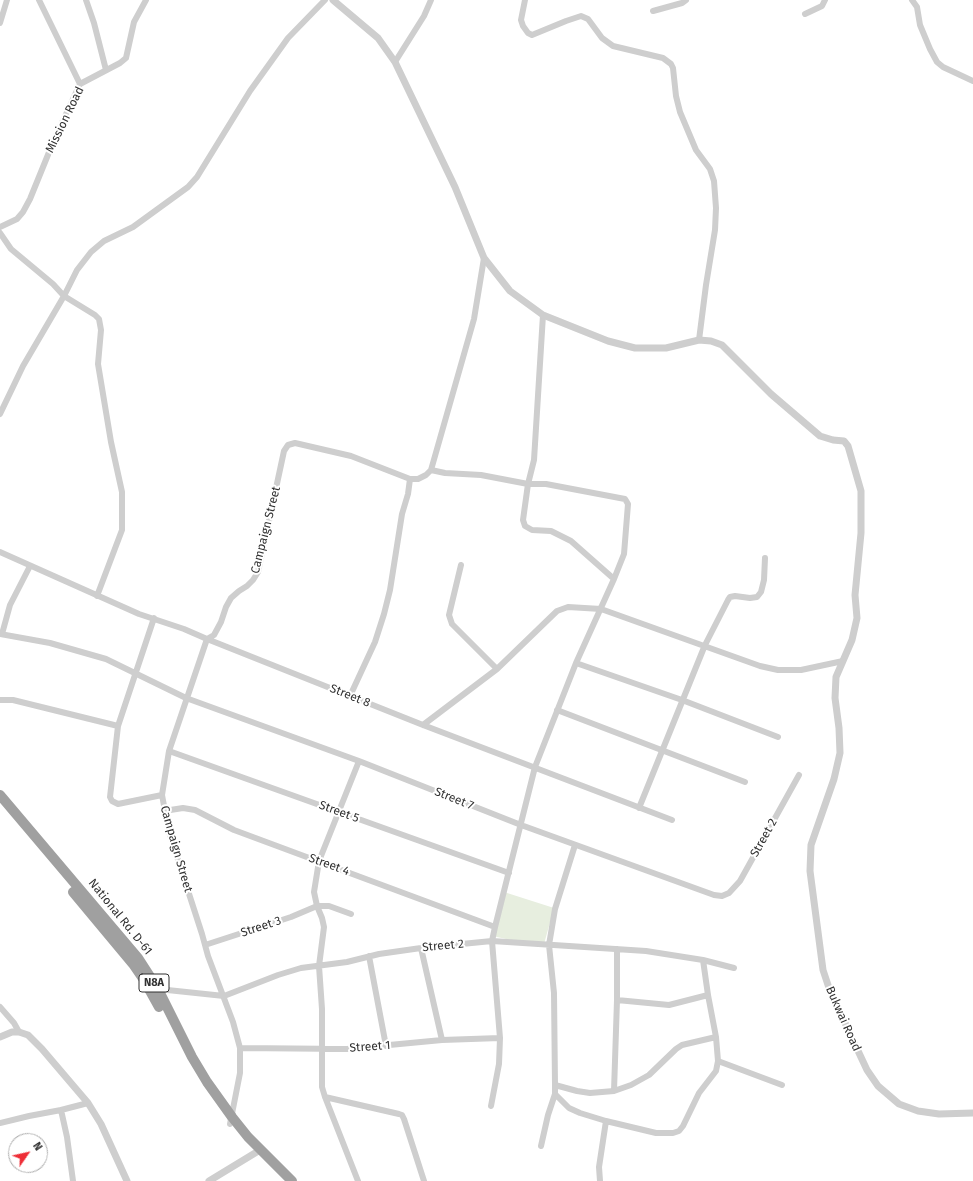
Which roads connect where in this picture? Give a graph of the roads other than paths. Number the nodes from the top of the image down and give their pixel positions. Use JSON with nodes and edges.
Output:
{"nodes":[{"id":1,"x":7,"y":0,"type":"edge"},
{"id":2,"x":39,"y":0,"type":"edge"},
{"id":3,"x":86,"y":0,"type":"edge"},
{"id":4,"x":146,"y":0,"type":"edge"},
{"id":5,"x":325,"y":0,"type":"edge"},
{"id":6,"x":333,"y":0,"type":"edge"},
{"id":7,"x":431,"y":0,"type":"edge"},
{"id":8,"x":525,"y":0,"type":"edge"},
{"id":9,"x":686,"y":0,"type":"edge"},
{"id":10,"x":825,"y":0,"type":"edge"},
{"id":11,"x":912,"y":0,"type":"edge"},
{"id":12,"x":653,"y":11,"type":"dead end"},
{"id":13,"x":805,"y":14,"type":"dead end"},
{"id":14,"x":0,"y":23,"type":"edge"},
{"id":15,"x":395,"y":62,"type":"junction"},
{"id":16,"x":106,"y":70,"type":"junction"},
{"id":17,"x":973,"y":81,"type":"edge"},
{"id":18,"x":80,"y":84,"type":"junction"},
{"id":19,"x":0,"y":227,"type":"edge"},
{"id":20,"x":0,"y":233,"type":"edge"},
{"id":21,"x":484,"y":258,"type":"junction"},
{"id":22,"x":64,"y":296,"type":"junction"},
{"id":23,"x":543,"y":316,"type":"junction"},
{"id":24,"x":699,"y":340,"type":"junction"},
{"id":25,"x":0,"y":414,"type":"edge"},
{"id":26,"x":431,"y":470,"type":"junction"},
{"id":27,"x":410,"y":479,"type":"junction"},
{"id":28,"x":528,"y":484,"type":"junction"},
{"id":29,"x":0,"y":552,"type":"edge"},
{"id":30,"x":765,"y":558,"type":"dead end"},
{"id":31,"x":461,"y":565,"type":"dead end"},
{"id":32,"x":30,"y":566,"type":"junction"},
{"id":33,"x":614,"y":579,"type":"junction"},
{"id":34,"x":97,"y":596,"type":"junction"},
{"id":35,"x":601,"y":609,"type":"junction"},
{"id":36,"x":154,"y":618,"type":"junction"},
{"id":37,"x":1,"y":634,"type":"edge"},
{"id":38,"x":207,"y":640,"type":"junction"},
{"id":39,"x":705,"y":645,"type":"junction"},
{"id":40,"x":843,"y":661,"type":"junction"},
{"id":41,"x":576,"y":663,"type":"junction"},
{"id":42,"x":497,"y":668,"type":"junction"},
{"id":43,"x":135,"y":672,"type":"junction"},
{"id":44,"x":350,"y":696,"type":"junction"},
{"id":45,"x":186,"y":698,"type":"junction"},
{"id":46,"x":0,"y":700,"type":"edge"},
{"id":47,"x":682,"y":700,"type":"junction"},
{"id":48,"x":557,"y":710,"type":"junction"},
{"id":49,"x":423,"y":725,"type":"junction"},
{"id":50,"x":118,"y":726,"type":"junction"},
{"id":51,"x":778,"y":737,"type":"dead end"},
{"id":52,"x":662,"y":750,"type":"junction"},
{"id":53,"x":169,"y":751,"type":"junction"},
{"id":54,"x":359,"y":761,"type":"junction"},
{"id":55,"x":535,"y":768,"type":"junction"},
{"id":56,"x":799,"y":775,"type":"dead end"},
{"id":57,"x":745,"y":782,"type":"dead end"},
{"id":58,"x":0,"y":795,"type":"edge"},
{"id":59,"x":162,"y":795,"type":"junction"},
{"id":60,"x":0,"y":804,"type":"edge"},
{"id":61,"x":639,"y":808,"type":"junction"},
{"id":62,"x":164,"y":812,"type":"junction"},
{"id":63,"x":340,"y":812,"type":"junction"},
{"id":64,"x":672,"y":820,"type":"dead end"},
{"id":65,"x":520,"y":825,"type":"junction"},
{"id":66,"x":575,"y":845,"type":"junction"},
{"id":67,"x":319,"y":862,"type":"junction"},
{"id":68,"x":509,"y":873,"type":"junction"},
{"id":69,"x":722,"y":896,"type":"joint"},
{"id":70,"x":317,"y":906,"type":"junction"},
{"id":71,"x":351,"y":914,"type":"dead end"},
{"id":72,"x":494,"y":927,"type":"junction"},
{"id":73,"x":492,"y":942,"type":"junction"},
{"id":74,"x":205,"y":945,"type":"junction"},
{"id":75,"x":549,"y":945,"type":"junction"},
{"id":76,"x":421,"y":948,"type":"junction"},
{"id":77,"x":617,"y":950,"type":"junction"},
{"id":78,"x":369,"y":956,"type":"junction"},
{"id":79,"x":703,"y":960,"type":"junction"},
{"id":80,"x":318,"y":966,"type":"junction"},
{"id":81,"x":734,"y":968,"type":"dead end"},
{"id":82,"x":158,"y":989,"type":"junction"},
{"id":83,"x":708,"y":995,"type":"junction"},
{"id":84,"x":224,"y":996,"type":"junction"},
{"id":85,"x":617,"y":1000,"type":"junction"},
{"id":86,"x":0,"y":1007,"type":"edge"},
{"id":87,"x":19,"y":1032,"type":"junction"},
{"id":88,"x":0,"y":1037,"type":"edge"},
{"id":89,"x":716,"y":1037,"type":"junction"},
{"id":90,"x":500,"y":1038,"type":"junction"},
{"id":91,"x":442,"y":1040,"type":"junction"},
{"id":92,"x":386,"y":1046,"type":"junction"},
{"id":93,"x":240,"y":1048,"type":"junction"},
{"id":94,"x":323,"y":1049,"type":"junction"},
{"id":95,"x":718,"y":1062,"type":"junction"},
{"id":96,"x":554,"y":1085,"type":"junction"},
{"id":97,"x":782,"y":1085,"type":"dead end"},
{"id":98,"x":614,"y":1091,"type":"junction"},
{"id":99,"x":556,"y":1094,"type":"junction"},
{"id":100,"x":325,"y":1097,"type":"junction"},
{"id":101,"x":88,"y":1103,"type":"junction"},
{"id":102,"x":491,"y":1106,"type":"dead end"},
{"id":103,"x":61,"y":1110,"type":"junction"},
{"id":104,"x":973,"y":1113,"type":"edge"},
{"id":105,"x":231,"y":1120,"type":"junction"},
{"id":106,"x":606,"y":1121,"type":"junction"},
{"id":107,"x":0,"y":1123,"type":"edge"},
{"id":108,"x":541,"y":1146,"type":"dead end"},
{"id":109,"x":258,"y":1151,"type":"junction"},
{"id":110,"x":73,"y":1181,"type":"edge"},
{"id":111,"x":127,"y":1181,"type":"edge"},
{"id":112,"x":209,"y":1181,"type":"edge"},
{"id":113,"x":284,"y":1181,"type":"edge"},
{"id":114,"x":292,"y":1181,"type":"edge"},
{"id":115,"x":358,"y":1181,"type":"edge"},
{"id":116,"x":424,"y":1181,"type":"edge"},
{"id":117,"x":600,"y":1181,"type":"edge"}],
"edges":[{"from":1,"to":14,"type":"street"},
{"from":2,"to":18,"type":"street"},
{"from":3,"to":16,"type":"street"},
{"from":4,"to":16,"type":"street","name":"Mission Road"},
{"from":5,"to":22,"type":"street"},
{"from":6,"to":15,"type":"street"},
{"from":7,"to":15,"type":"street"},
{"from":8,"to":24,"type":"street"},
{"from":9,"to":12,"type":"street"},
{"from":10,"to":13,"type":"street"},
{"from":11,"to":17,"type":"street"},
{"from":15,"to":21,"type":"street"},
{"from":16,"to":18,"type":"street","name":"Mission Road"},
{"from":18,"to":19,"type":"street","name":"Mission Road"},
{"from":20,"to":22,"type":"street"},
{"from":21,"to":23,"type":"street"},
{"from":21,"to":26,"type":"street"},
{"from":22,"to":25,"type":"street"},
{"from":22,"to":34,"type":"street"},
{"from":23,"to":24,"type":"street"},
{"from":23,"to":28,"type":"street"},
{"from":24,"to":40,"type":"street","name":"Bukwai Road"},
{"from":26,"to":27,"type":"street"},
{"from":26,"to":28,"type":"street"},
{"from":27,"to":38,"type":"street","name":"Campaign Street"},
{"from":27,"to":44,"type":"street"},
{"from":28,"to":33,"type":"street"},
{"from":28,"to":33,"type":"street"},
{"from":29,"to":32,"type":"street","name":"Street 8"},
{"from":30,"to":39,"type":"street"},
{"from":31,"to":42,"type":"street"},
{"from":32,"to":34,"type":"street","name":"Street 8"},
{"from":32,"to":37,"type":"street"},
{"from":33,"to":35,"type":"street"},
{"from":34,"to":36,"type":"street","name":"Street 8"},
{"from":35,"to":39,"type":"street"},
{"from":35,"to":41,"type":"street"},
{"from":35,"to":42,"type":"street"},
{"from":36,"to":38,"type":"street","name":"Street 8"},
{"from":36,"to":43,"type":"street"},
{"from":37,"to":43,"type":"street","name":"Street 7"},
{"from":38,"to":44,"type":"street","name":"Street 8"},
{"from":38,"to":45,"type":"street","name":"Campaign Street"},
{"from":39,"to":40,"type":"street"},
{"from":39,"to":47,"type":"street"},
{"from":40,"to":104,"type":"street","name":"Bukwai Road"},
{"from":41,"to":47,"type":"street"},
{"from":41,"to":48,"type":"street"},
{"from":42,"to":49,"type":"street"},
{"from":43,"to":45,"type":"street","name":"Street 7"},
{"from":43,"to":50,"type":"street"},
{"from":44,"to":49,"type":"street","name":"Street 8"},
{"from":45,"to":53,"type":"street","name":"Campaign Street"},
{"from":45,"to":54,"type":"street","name":"Street 7"},
{"from":46,"to":50,"type":"street"},
{"from":47,"to":51,"type":"street"},
{"from":47,"to":52,"type":"street"},
{"from":48,"to":52,"type":"street"},
{"from":48,"to":55,"type":"street"},
{"from":49,"to":55,"type":"street","name":"Street 8"},
{"from":50,"to":59,"type":"street"},
{"from":52,"to":57,"type":"street"},
{"from":52,"to":61,"type":"street"},
{"from":53,"to":59,"type":"street","name":"Campaign Street"},
{"from":53,"to":63,"type":"street","name":"Street 5"},
{"from":54,"to":63,"type":"street"},
{"from":54,"to":65,"type":"street","name":"Street 7"},
{"from":55,"to":61,"type":"street","name":"Street 8"},
{"from":55,"to":65,"type":"street"},
{"from":56,"to":69,"type":"street","name":"Street 2"},
{"from":58,"to":82,"type":"highway","name":"National Rd. D-61","number":"N8A"},
{"from":59,"to":62,"type":"street","name":"Campaign Street"},
{"from":60,"to":105,"type":"highway","name":"National Rd. D-61","number":"N8A"},
{"from":61,"to":64,"type":"street","name":"Street 8"},
{"from":62,"to":67,"type":"street","name":"Street 4"},
{"from":62,"to":74,"type":"street","name":"Campaign Street"},
{"from":63,"to":67,"type":"street"},
{"from":63,"to":68,"type":"street","name":"Street 5"},
{"from":65,"to":66,"type":"street","name":"Street 7"},
{"from":65,"to":68,"type":"street"},
{"from":66,"to":69,"type":"street","name":"Street 7"},
{"from":66,"to":75,"type":"street"},
{"from":67,"to":70,"type":"street"},
{"from":67,"to":72,"type":"street","name":"Street 4"},
{"from":68,"to":72,"type":"street"},
{"from":70,"to":71,"type":"street"},
{"from":70,"to":74,"type":"street","name":"Street 3"},
{"from":70,"to":80,"type":"street"},
{"from":72,"to":73,"type":"street"},
{"from":73,"to":75,"type":"street","name":"Street 2"},
{"from":73,"to":76,"type":"street","name":"Street 2"},
{"from":73,"to":90,"type":"street"},
{"from":74,"to":84,"type":"street","name":"Campaign Street"},
{"from":75,"to":77,"type":"street","name":"Street 2"},
{"from":75,"to":96,"type":"street"},
{"from":76,"to":78,"type":"street","name":"Street 2"},
{"from":76,"to":91,"type":"street"},
{"from":77,"to":79,"type":"street","name":"Street 2"},
{"from":77,"to":85,"type":"street"},
{"from":78,"to":80,"type":"street","name":"Street 2"},
{"from":78,"to":92,"type":"street"},
{"from":79,"to":81,"type":"street","name":"Street 2"},
{"from":79,"to":83,"type":"street"},
{"from":80,"to":84,"type":"street","name":"Street 2"},
{"from":80,"to":94,"type":"street"},
{"from":82,"to":84,"type":"street","name":"Street 2"},
{"from":82,"to":105,"type":"highway","name":"National Rd. D-61","number":"N8A"},
{"from":83,"to":85,"type":"street"},
{"from":83,"to":89,"type":"street"},
{"from":84,"to":93,"type":"street","name":"Campaign Street"},
{"from":85,"to":98,"type":"street"},
{"from":86,"to":87,"type":"street"},
{"from":87,"to":88,"type":"street"},
{"from":87,"to":101,"type":"street"},
{"from":89,"to":95,"type":"street"},
{"from":89,"to":98,"type":"street"},
{"from":90,"to":91,"type":"street","name":"Street 1"},
{"from":90,"to":102,"type":"street"},
{"from":91,"to":92,"type":"street","name":"Street 1"},
{"from":92,"to":94,"type":"street","name":"Street 1"},
{"from":93,"to":94,"type":"street","name":"Street 1"},
{"from":93,"to":105,"type":"street","name":"Campaign Street"},
{"from":94,"to":100,"type":"street"},
{"from":95,"to":97,"type":"street"},
{"from":95,"to":106,"type":"street"},
{"from":96,"to":98,"type":"street"},
{"from":96,"to":99,"type":"street"},
{"from":99,"to":106,"type":"street"},
{"from":99,"to":108,"type":"street"},
{"from":100,"to":115,"type":"street"},
{"from":100,"to":116,"type":"street"},
{"from":101,"to":103,"type":"street"},
{"from":101,"to":111,"type":"street"},
{"from":103,"to":107,"type":"street"},
{"from":103,"to":110,"type":"street"},
{"from":105,"to":109,"type":"highway","name":"National Rd. D-61","number":"N8A"},
{"from":106,"to":117,"type":"street"},
{"from":109,"to":112,"type":"street"},
{"from":109,"to":113,"type":"highway","name":"National Rd. D-61","number":"N8A"},
{"from":109,"to":114,"type":"highway","name":"National Rd. D-61","number":"N8A"}]}
